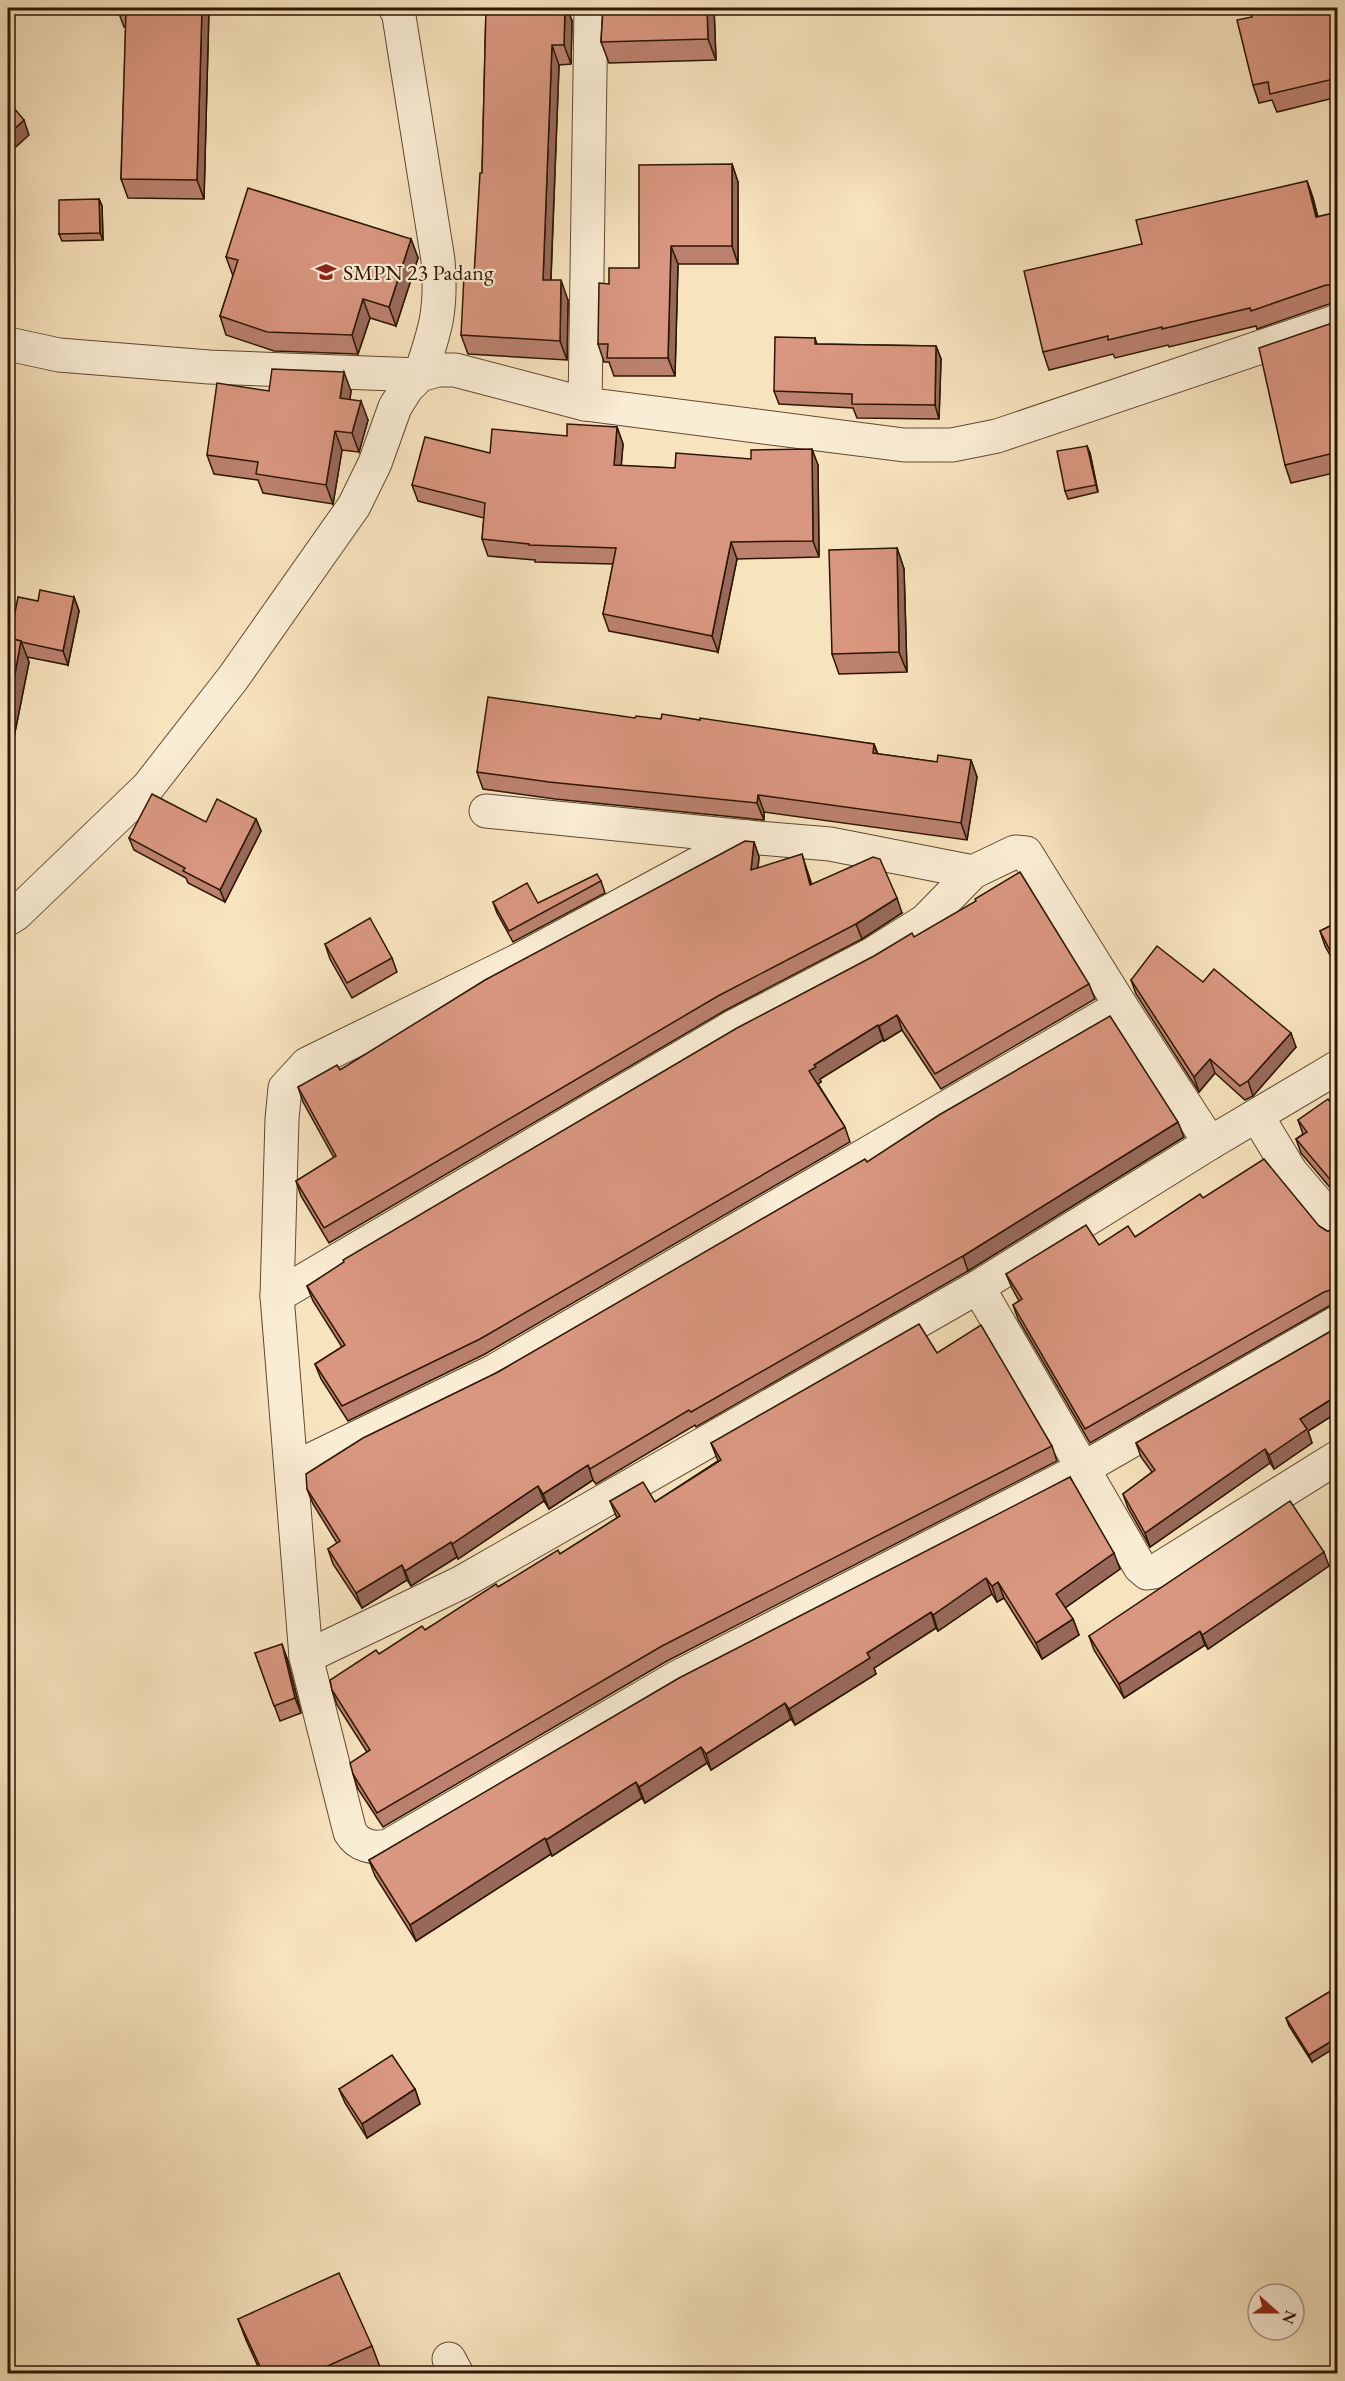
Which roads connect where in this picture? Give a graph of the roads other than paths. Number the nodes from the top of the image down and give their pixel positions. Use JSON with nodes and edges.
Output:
{"nodes":[{"id":1,"x":395,"y":8,"type":"edge"},
{"id":2,"x":591,"y":8,"type":"edge"},
{"id":3,"x":1338,"y":321,"type":"edge"},
{"id":4,"x":8,"y":344,"type":"edge"},
{"id":5,"x":420,"y":375,"type":"junction"},
{"id":6,"x":585,"y":404,"type":"junction"},
{"id":7,"x":486,"y":811,"type":"dead end"},
{"id":8,"x":747,"y":837,"type":"junction"},
{"id":9,"x":973,"y":872,"type":"junction"},
{"id":10,"x":8,"y":919,"type":"edge"},
{"id":11,"x":1121,"y":1006,"type":"junction"},
{"id":12,"x":1338,"y":1067,"type":"edge"},
{"id":13,"x":1257,"y":1116,"type":"junction"},
{"id":14,"x":1210,"y":1143,"type":"junction"},
{"id":15,"x":1338,"y":1227,"type":"edge"},
{"id":16,"x":978,"y":1287,"type":"junction"},
{"id":17,"x":277,"y":1296,"type":"junction"},
{"id":18,"x":1338,"y":1322,"type":"edge"},
{"id":19,"x":1338,"y":1457,"type":"edge"},
{"id":20,"x":1084,"y":1468,"type":"junction"},
{"id":21,"x":292,"y":1469,"type":"junction"},
{"id":22,"x":306,"y":1658,"type":"junction"}],
"edges":[{"from":1,"to":5,"type":"street"},
{"from":2,"to":6,"type":"street"},
{"from":3,"to":6,"type":"street"},
{"from":4,"to":5,"type":"street"},
{"from":5,"to":6,"type":"street"},
{"from":5,"to":10,"type":"street"},
{"from":7,"to":8,"type":"street"},
{"from":8,"to":9,"type":"street"},
{"from":8,"to":17,"type":"street"},
{"from":9,"to":11,"type":"street"},
{"from":9,"to":17,"type":"street"},
{"from":11,"to":14,"type":"street"},
{"from":11,"to":21,"type":"street"},
{"from":12,"to":13,"type":"street"},
{"from":13,"to":14,"type":"street"},
{"from":13,"to":15,"type":"street"},
{"from":14,"to":16,"type":"street"},
{"from":16,"to":20,"type":"street"},
{"from":16,"to":22,"type":"street"},
{"from":17,"to":21,"type":"street"},
{"from":18,"to":20,"type":"street"},
{"from":19,"to":20,"type":"street"},
{"from":20,"to":22,"type":"street"},
{"from":21,"to":22,"type":"street"}]}
